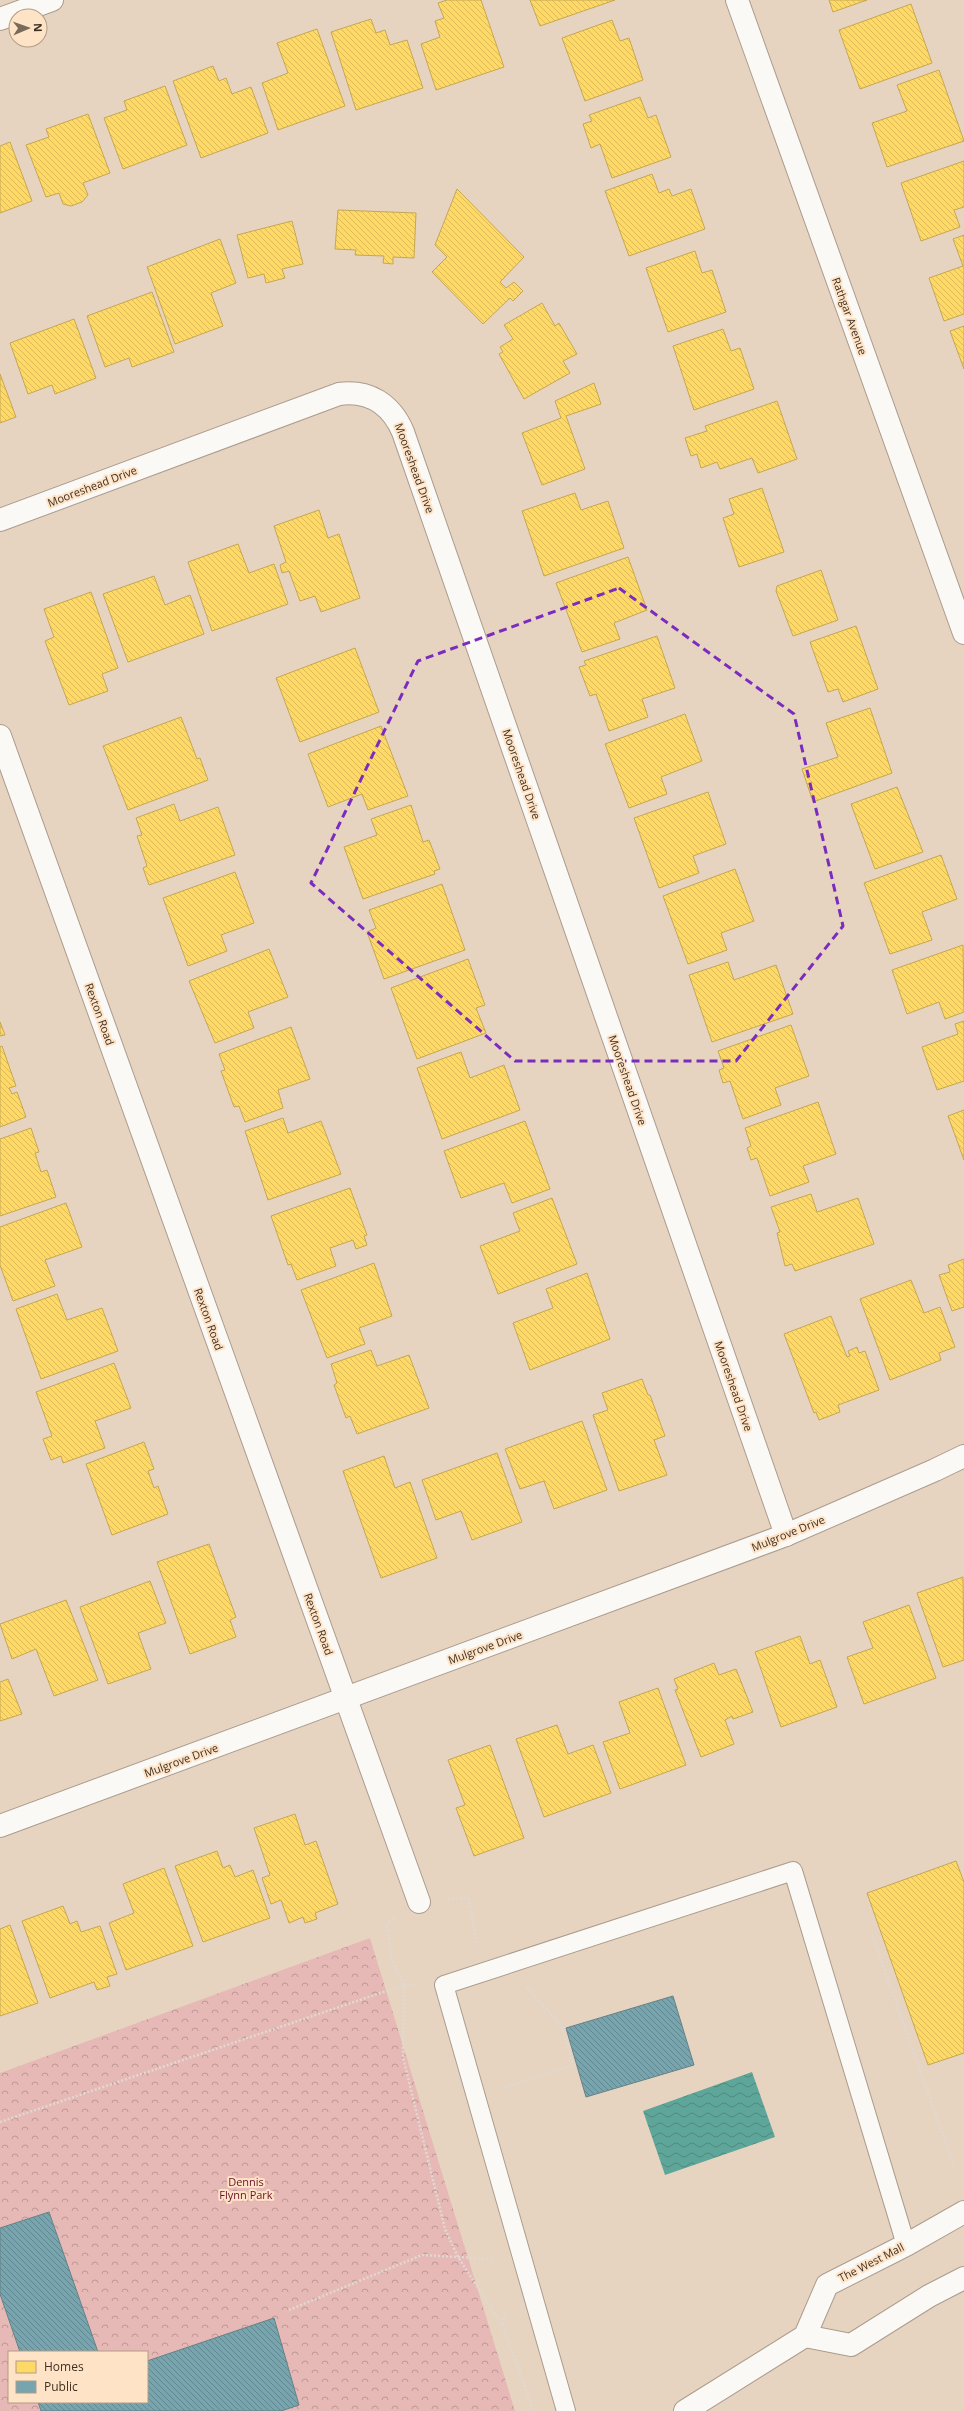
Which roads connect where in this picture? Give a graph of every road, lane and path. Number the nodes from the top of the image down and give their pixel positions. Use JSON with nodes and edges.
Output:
{"nodes":[{"id":1,"x":52,"y":0,"type":"edge"},
{"id":2,"x":737,"y":0,"type":"edge"},
{"id":3,"x":0,"y":20,"type":"edge"},
{"id":4,"x":0,"y":520,"type":"edge"},
{"id":5,"x":964,"y":633,"type":"edge"},
{"id":6,"x":0,"y":736,"type":"edge"},
{"id":7,"x":964,"y":1456,"type":"edge"},
{"id":8,"x":786,"y":1535,"type":"junction"},
{"id":9,"x":346,"y":1698,"type":"junction"},
{"id":10,"x":0,"y":1826,"type":"edge"},
{"id":11,"x":419,"y":1902,"type":"dead end"},
{"id":12,"x":872,"y":1935,"type":"dead end"},
{"id":13,"x":506,"y":1965,"type":"junction"},
{"id":14,"x":404,"y":1985,"type":"junction"},
{"id":15,"x":444,"y":1985,"type":"junction"},
{"id":16,"x":476,"y":2097,"type":"junction"},
{"id":17,"x":0,"y":2122,"type":"edge"},
{"id":18,"x":954,"y":2166,"type":"dead end"},
{"id":19,"x":964,"y":2212,"type":"edge"},
{"id":20,"x":906,"y":2245,"type":"junction"},
{"id":21,"x":458,"y":2257,"type":"junction"},
{"id":22,"x":522,"y":2260,"type":"junction"},
{"id":23,"x":964,"y":2278,"type":"edge"},
{"id":24,"x":288,"y":2310,"type":"dead end"},
{"id":25,"x":502,"y":2325,"type":"junction"},
{"id":26,"x":805,"y":2336,"type":"junction"},
{"id":27,"x":530,"y":2411,"type":"edge"},
{"id":28,"x":566,"y":2411,"type":"edge"},
{"id":29,"x":685,"y":2411,"type":"edge"}],
"edges":[{"from":1,"to":3,"type":"street"},
{"from":2,"to":5,"type":"street","name":"Rathgar Avenue"},
{"from":4,"to":8,"type":"street","name":"Mooreshead Drive"},
{"from":6,"to":9,"type":"street","name":"Rexton Road"},
{"from":7,"to":8,"type":"street","name":"Mulgrove Drive"},
{"from":8,"to":9,"type":"street","name":"Mulgrove Drive"},
{"from":9,"to":10,"type":"street","name":"Mulgrove Drive"},
{"from":9,"to":11,"type":"street","name":"Rexton Road"},
{"from":12,"to":18,"type":"path"},
{"from":13,"to":15,"type":"lane"},
{"from":13,"to":16,"type":"path"},
{"from":13,"to":20,"type":"lane"},
{"from":14,"to":15,"type":"path"},
{"from":14,"to":17,"type":"path"},
{"from":14,"to":21,"type":"path"},
{"from":15,"to":16,"type":"lane"},
{"from":16,"to":22,"type":"lane"},
{"from":19,"to":20,"type":"street","name":"The West Mall"},
{"from":20,"to":26,"type":"street","name":"The West Mall"},
{"from":21,"to":22,"type":"path"},
{"from":21,"to":24,"type":"path"},
{"from":21,"to":25,"type":"path"},
{"from":22,"to":25,"type":"path"},
{"from":22,"to":28,"type":"lane"},
{"from":23,"to":26,"type":"street"},
{"from":25,"to":27,"type":"path"},
{"from":26,"to":29,"type":"street"}]}
